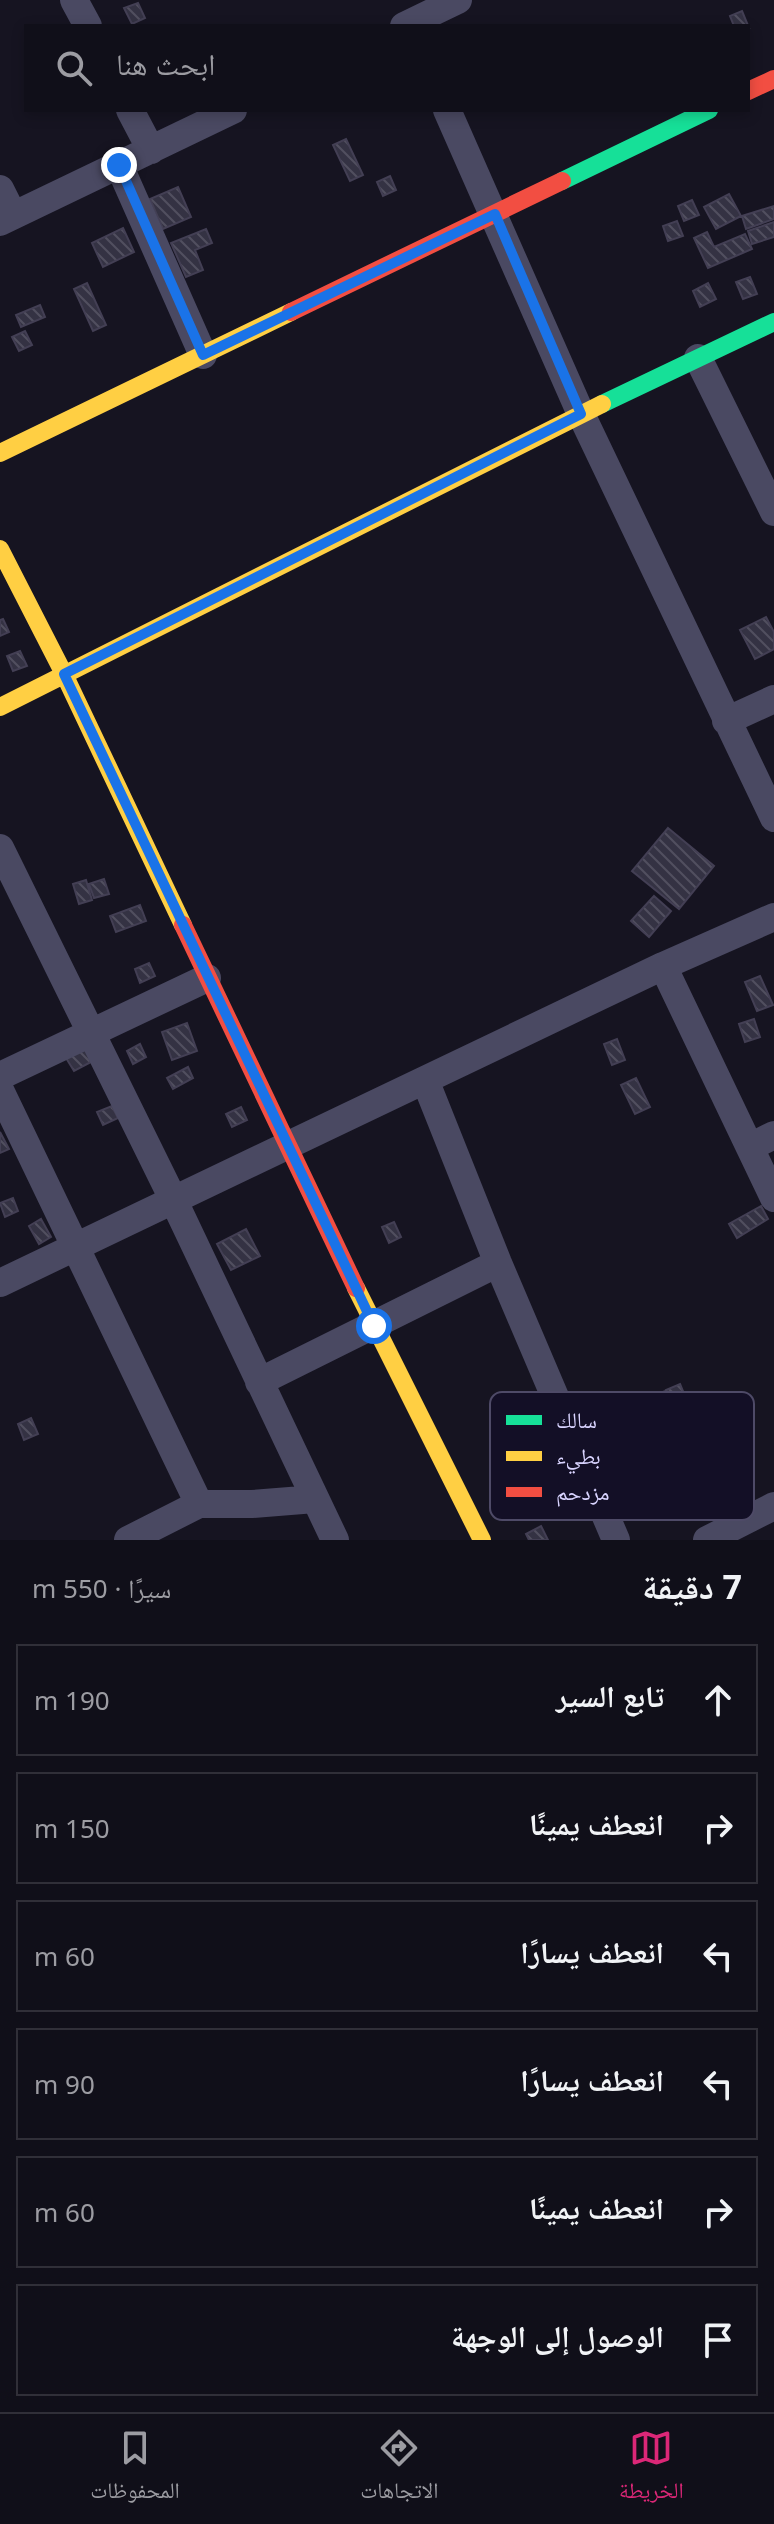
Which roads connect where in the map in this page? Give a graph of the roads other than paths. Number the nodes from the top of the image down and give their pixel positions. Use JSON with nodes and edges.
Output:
{"nodes":[{"id":1,"x":74,"y":0,"type":"edge"},
{"id":2,"x":458,"y":0,"type":"edge"},
{"id":3,"x":404,"y":19,"type":"edge"},
{"id":4,"x":87,"y":24,"type":"edge"},
{"id":5,"x":774,"y":79,"type":"edge"},
{"id":6,"x":750,"y":90,"type":"edge"},
{"id":7,"x":131,"y":112,"type":"edge"},
{"id":8,"x":229,"y":112,"type":"edge"},
{"id":9,"x":448,"y":112,"type":"edge"},
{"id":10,"x":705,"y":112,"type":"edge"},
{"id":11,"x":151,"y":150,"type":"junction"},
{"id":12,"x":119,"y":165,"type":"junction"},
{"id":13,"x":0,"y":189,"type":"edge"},
{"id":14,"x":495,"y":214,"type":"junction"},
{"id":15,"x":7,"y":218,"type":"edge"},
{"id":16,"x":774,"y":322,"type":"edge"},
{"id":17,"x":203,"y":355,"type":"junction"},
{"id":18,"x":698,"y":358,"type":"junction"},
{"id":19,"x":581,"y":414,"type":"junction"},
{"id":20,"x":0,"y":453,"type":"edge"},
{"id":21,"x":774,"y":512,"type":"edge"},
{"id":22,"x":0,"y":549,"type":"edge"},
{"id":23,"x":64,"y":674,"type":"junction"},
{"id":24,"x":774,"y":699,"type":"edge"},
{"id":25,"x":0,"y":707,"type":"edge"},
{"id":26,"x":726,"y":721,"type":"junction"},
{"id":27,"x":774,"y":818,"type":"edge"},
{"id":28,"x":1,"y":853,"type":"edge"},
{"id":29,"x":774,"y":917,"type":"edge"},
{"id":30,"x":663,"y":966,"type":"junction"},
{"id":31,"x":207,"y":978,"type":"junction"},
{"id":32,"x":91,"y":1032,"type":"junction"},
{"id":33,"x":0,"y":1076,"type":"edge"},
{"id":34,"x":425,"y":1080,"type":"junction"},
{"id":35,"x":0,"y":1090,"type":"edge"},
{"id":36,"x":762,"y":1141,"type":"edge"},
{"id":37,"x":288,"y":1146,"type":"junction"},
{"id":38,"x":774,"y":1198,"type":"edge"},
{"id":39,"x":173,"y":1199,"type":"junction"},
{"id":40,"x":74,"y":1248,"type":"junction"},
{"id":41,"x":498,"y":1263,"type":"junction"},
{"id":42,"x":0,"y":1283,"type":"edge"},
{"id":43,"x":374,"y":1326,"type":"junction"},
{"id":44,"x":259,"y":1382,"type":"junction"},
{"id":45,"x":553,"y":1392,"type":"edge"},
{"id":46,"x":315,"y":1499,"type":"junction"},
{"id":47,"x":199,"y":1504,"type":"junction"},
{"id":48,"x":774,"y":1506,"type":"edge"},
{"id":49,"x":754,"y":1516,"type":"edge"},
{"id":50,"x":607,"y":1520,"type":"edge"},
{"id":51,"x":746,"y":1520,"type":"edge"},
{"id":52,"x":128,"y":1540,"type":"edge"},
{"id":53,"x":335,"y":1540,"type":"edge"},
{"id":54,"x":482,"y":1540,"type":"edge"},
{"id":55,"x":616,"y":1540,"type":"edge"},
{"id":56,"x":707,"y":1540,"type":"edge"}],
"edges":[{"from":1,"to":4,"type":"street"},
{"from":2,"to":3,"type":"street"},
{"from":5,"to":6,"type":"street"},
{"from":7,"to":11,"type":"street"},
{"from":8,"to":11,"type":"street"},
{"from":9,"to":14,"type":"street"},
{"from":10,"to":14,"type":"street"},
{"from":11,"to":12,"type":"street"},
{"from":12,"to":15,"type":"street"},
{"from":12,"to":17,"type":"street"},
{"from":13,"to":15,"type":"street"},
{"from":14,"to":17,"type":"street"},
{"from":14,"to":19,"type":"street"},
{"from":16,"to":18,"type":"street"},
{"from":17,"to":20,"type":"street"},
{"from":18,"to":19,"type":"street"},
{"from":18,"to":21,"type":"street"},
{"from":19,"to":23,"type":"street"},
{"from":19,"to":26,"type":"street"},
{"from":22,"to":23,"type":"street"},
{"from":23,"to":25,"type":"street"},
{"from":23,"to":31,"type":"street"},
{"from":24,"to":26,"type":"street"},
{"from":26,"to":27,"type":"street"},
{"from":28,"to":32,"type":"street"},
{"from":29,"to":30,"type":"street"},
{"from":30,"to":34,"type":"street"},
{"from":30,"to":36,"type":"street"},
{"from":31,"to":32,"type":"street"},
{"from":31,"to":37,"type":"street"},
{"from":32,"to":33,"type":"street"},
{"from":32,"to":39,"type":"street"},
{"from":34,"to":37,"type":"street"},
{"from":34,"to":41,"type":"street"},
{"from":35,"to":40,"type":"street"},
{"from":36,"to":38,"type":"street"},
{"from":37,"to":39,"type":"street"},
{"from":37,"to":43,"type":"street"},
{"from":39,"to":40,"type":"street"},
{"from":39,"to":44,"type":"street"},
{"from":40,"to":42,"type":"street"},
{"from":40,"to":47,"type":"street"},
{"from":41,"to":43,"type":"street"},
{"from":41,"to":45,"type":"street"},
{"from":43,"to":44,"type":"street"},
{"from":43,"to":54,"type":"street"},
{"from":44,"to":46,"type":"street"},
{"from":46,"to":47,"type":"street"},
{"from":46,"to":53,"type":"street"},
{"from":47,"to":52,"type":"street"},
{"from":48,"to":49,"type":"street"},
{"from":50,"to":55,"type":"street"},
{"from":51,"to":56,"type":"street"}]}
